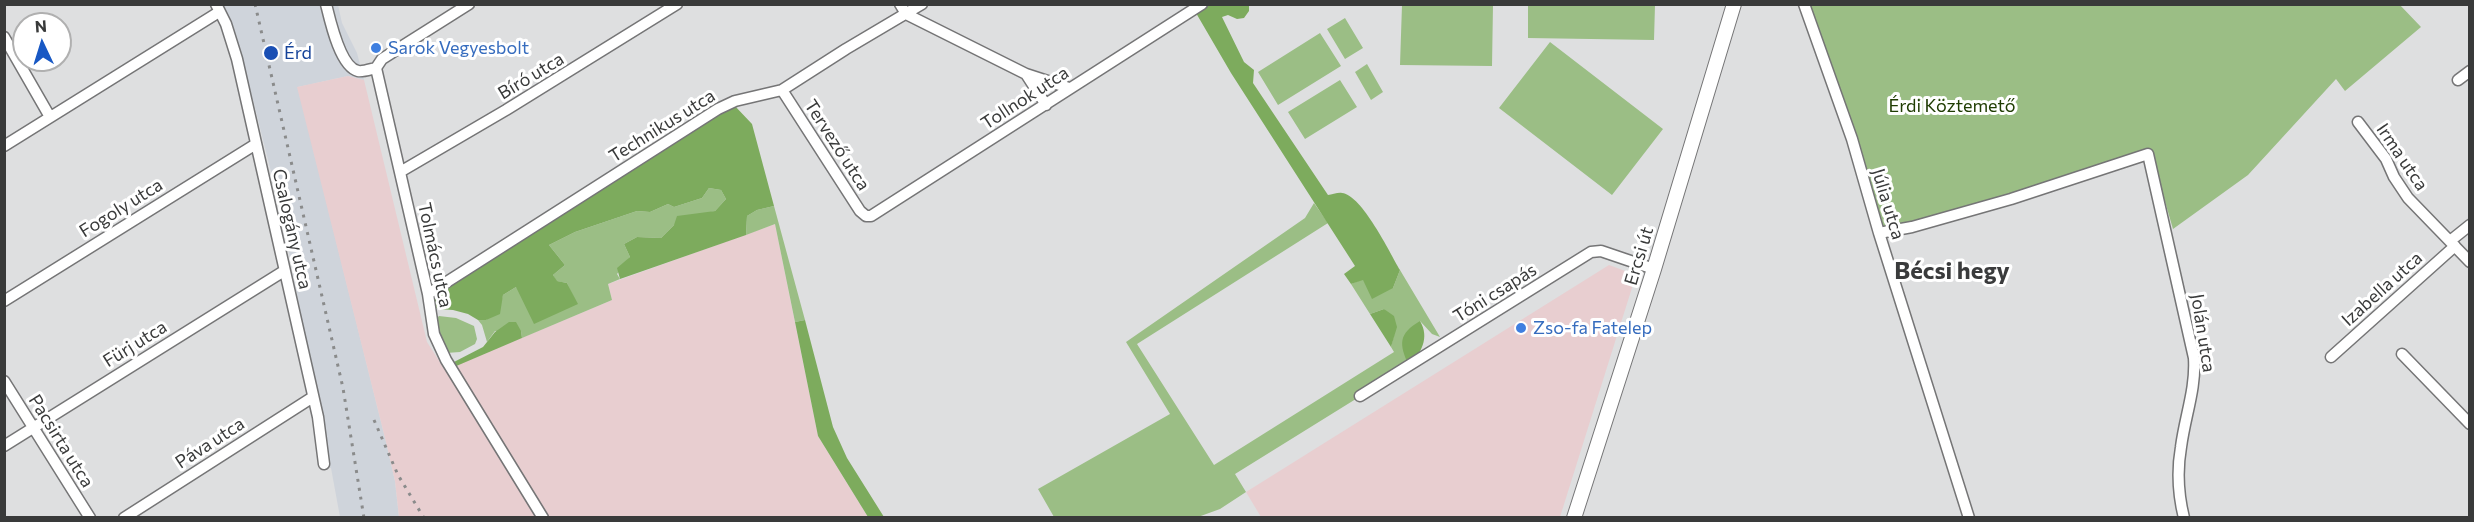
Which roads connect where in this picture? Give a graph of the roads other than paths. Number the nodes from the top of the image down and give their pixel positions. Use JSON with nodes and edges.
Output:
{"nodes":[{"id":1,"x":326,"y":4,"type":"edge"},
{"id":2,"x":469,"y":4,"type":"edge"},
{"id":3,"x":677,"y":4,"type":"edge"},
{"id":4,"x":922,"y":4,"type":"edge"},
{"id":5,"x":1734,"y":4,"type":"edge"},
{"id":6,"x":1804,"y":4,"type":"edge"},
{"id":7,"x":1197,"y":6,"type":"edge"},
{"id":8,"x":218,"y":8,"type":"edge"},
{"id":9,"x":903,"y":9,"type":"edge"},
{"id":10,"x":4,"y":37,"type":"edge"},
{"id":11,"x":376,"y":68,"type":"junction"},
{"id":12,"x":2469,"y":71,"type":"edge"},
{"id":13,"x":1026,"y":74,"type":"junction"},
{"id":14,"x":2458,"y":80,"type":"dead end"},
{"id":15,"x":1069,"y":88,"type":"junction"},
{"id":16,"x":782,"y":90,"type":"junction"},
{"id":17,"x":1046,"y":105,"type":"junction"},
{"id":18,"x":50,"y":117,"type":"junction"},
{"id":19,"x":2358,"y":122,"type":"dead end"},
{"id":20,"x":256,"y":144,"type":"junction"},
{"id":21,"x":4,"y":146,"type":"edge"},
{"id":22,"x":400,"y":172,"type":"junction"},
{"id":23,"x":866,"y":216,"type":"joint"},
{"id":24,"x":2469,"y":225,"type":"edge"},
{"id":25,"x":1879,"y":233,"type":"junction"},
{"id":26,"x":2452,"y":244,"type":"junction"},
{"id":27,"x":2469,"y":262,"type":"edge"},
{"id":28,"x":1654,"y":269,"type":"junction"},
{"id":29,"x":284,"y":271,"type":"junction"},
{"id":30,"x":428,"y":294,"type":"junction"},
{"id":31,"x":4,"y":301,"type":"edge"},
{"id":32,"x":2402,"y":354,"type":"dead end"},
{"id":33,"x":2331,"y":357,"type":"dead end"},
{"id":34,"x":4,"y":381,"type":"edge"},
{"id":35,"x":1360,"y":396,"type":"dead end"},
{"id":36,"x":313,"y":397,"type":"junction"},
{"id":37,"x":2469,"y":424,"type":"edge"},
{"id":38,"x":34,"y":428,"type":"junction"},
{"id":39,"x":4,"y":446,"type":"edge"},
{"id":40,"x":324,"y":464,"type":"dead end"},
{"id":41,"x":90,"y":518,"type":"edge"},
{"id":42,"x":124,"y":518,"type":"edge"},
{"id":43,"x":543,"y":518,"type":"edge"},
{"id":44,"x":1574,"y":518,"type":"edge"},
{"id":45,"x":1969,"y":518,"type":"edge"},
{"id":46,"x":2184,"y":518,"type":"edge"}],
"edges":[{"from":1,"to":11,"type":"street"},
{"from":2,"to":11,"type":"street"},
{"from":3,"to":22,"type":"street","name":"Bíró utca"},
{"from":4,"to":9,"type":"street","name":"Technikus utca"},
{"from":5,"to":28,"type":"main road","name":"Ercsi út"},
{"from":6,"to":25,"type":"street","name":"Júlia utca"},
{"from":7,"to":15,"type":"street","name":"Tollnok utca"},
{"from":8,"to":18,"type":"street"},
{"from":8,"to":20,"type":"street","name":"Csalogány utca"},
{"from":9,"to":13,"type":"street"},
{"from":9,"to":16,"type":"street","name":"Technikus utca"},
{"from":10,"to":18,"type":"street"},
{"from":11,"to":22,"type":"street","name":"Tolmács utca"},
{"from":12,"to":14,"type":"street"},
{"from":13,"to":15,"type":"street"},
{"from":13,"to":17,"type":"street"},
{"from":15,"to":17,"type":"street","name":"Tollnok utca"},
{"from":16,"to":23,"type":"street","name":"Tervező utca"},
{"from":16,"to":30,"type":"street","name":"Technikus utca"},
{"from":17,"to":23,"type":"street","name":"Tollnok utca"},
{"from":18,"to":21,"type":"street"},
{"from":19,"to":26,"type":"street","name":"Irma utca"},
{"from":20,"to":29,"type":"street","name":"Csalogány utca"},
{"from":20,"to":31,"type":"street","name":"Fogoly utca"},
{"from":22,"to":30,"type":"street","name":"Tolmács utca"},
{"from":24,"to":26,"type":"street","name":"Izabella utca"},
{"from":25,"to":45,"type":"street","name":"Júlia utca"},
{"from":25,"to":46,"type":"street","name":"Jolán utca"},
{"from":26,"to":27,"type":"street","name":"Irma utca"},
{"from":26,"to":33,"type":"street","name":"Izabella utca"},
{"from":28,"to":35,"type":"street","name":"Tóni csapás"},
{"from":28,"to":44,"type":"main road","name":"Ercsi út"},
{"from":29,"to":36,"type":"street","name":"Csalogány utca"},
{"from":29,"to":38,"type":"street","name":"Fürj utca"},
{"from":30,"to":43,"type":"street","name":"Tolmács utca"},
{"from":32,"to":37,"type":"street"},
{"from":34,"to":38,"type":"street","name":"Pacsirta utca"},
{"from":36,"to":40,"type":"street","name":"Csalogány utca"},
{"from":36,"to":42,"type":"street","name":"Páva utca"},
{"from":38,"to":39,"type":"street","name":"Fürj utca"},
{"from":38,"to":41,"type":"street","name":"Pacsirta utca"}]}
